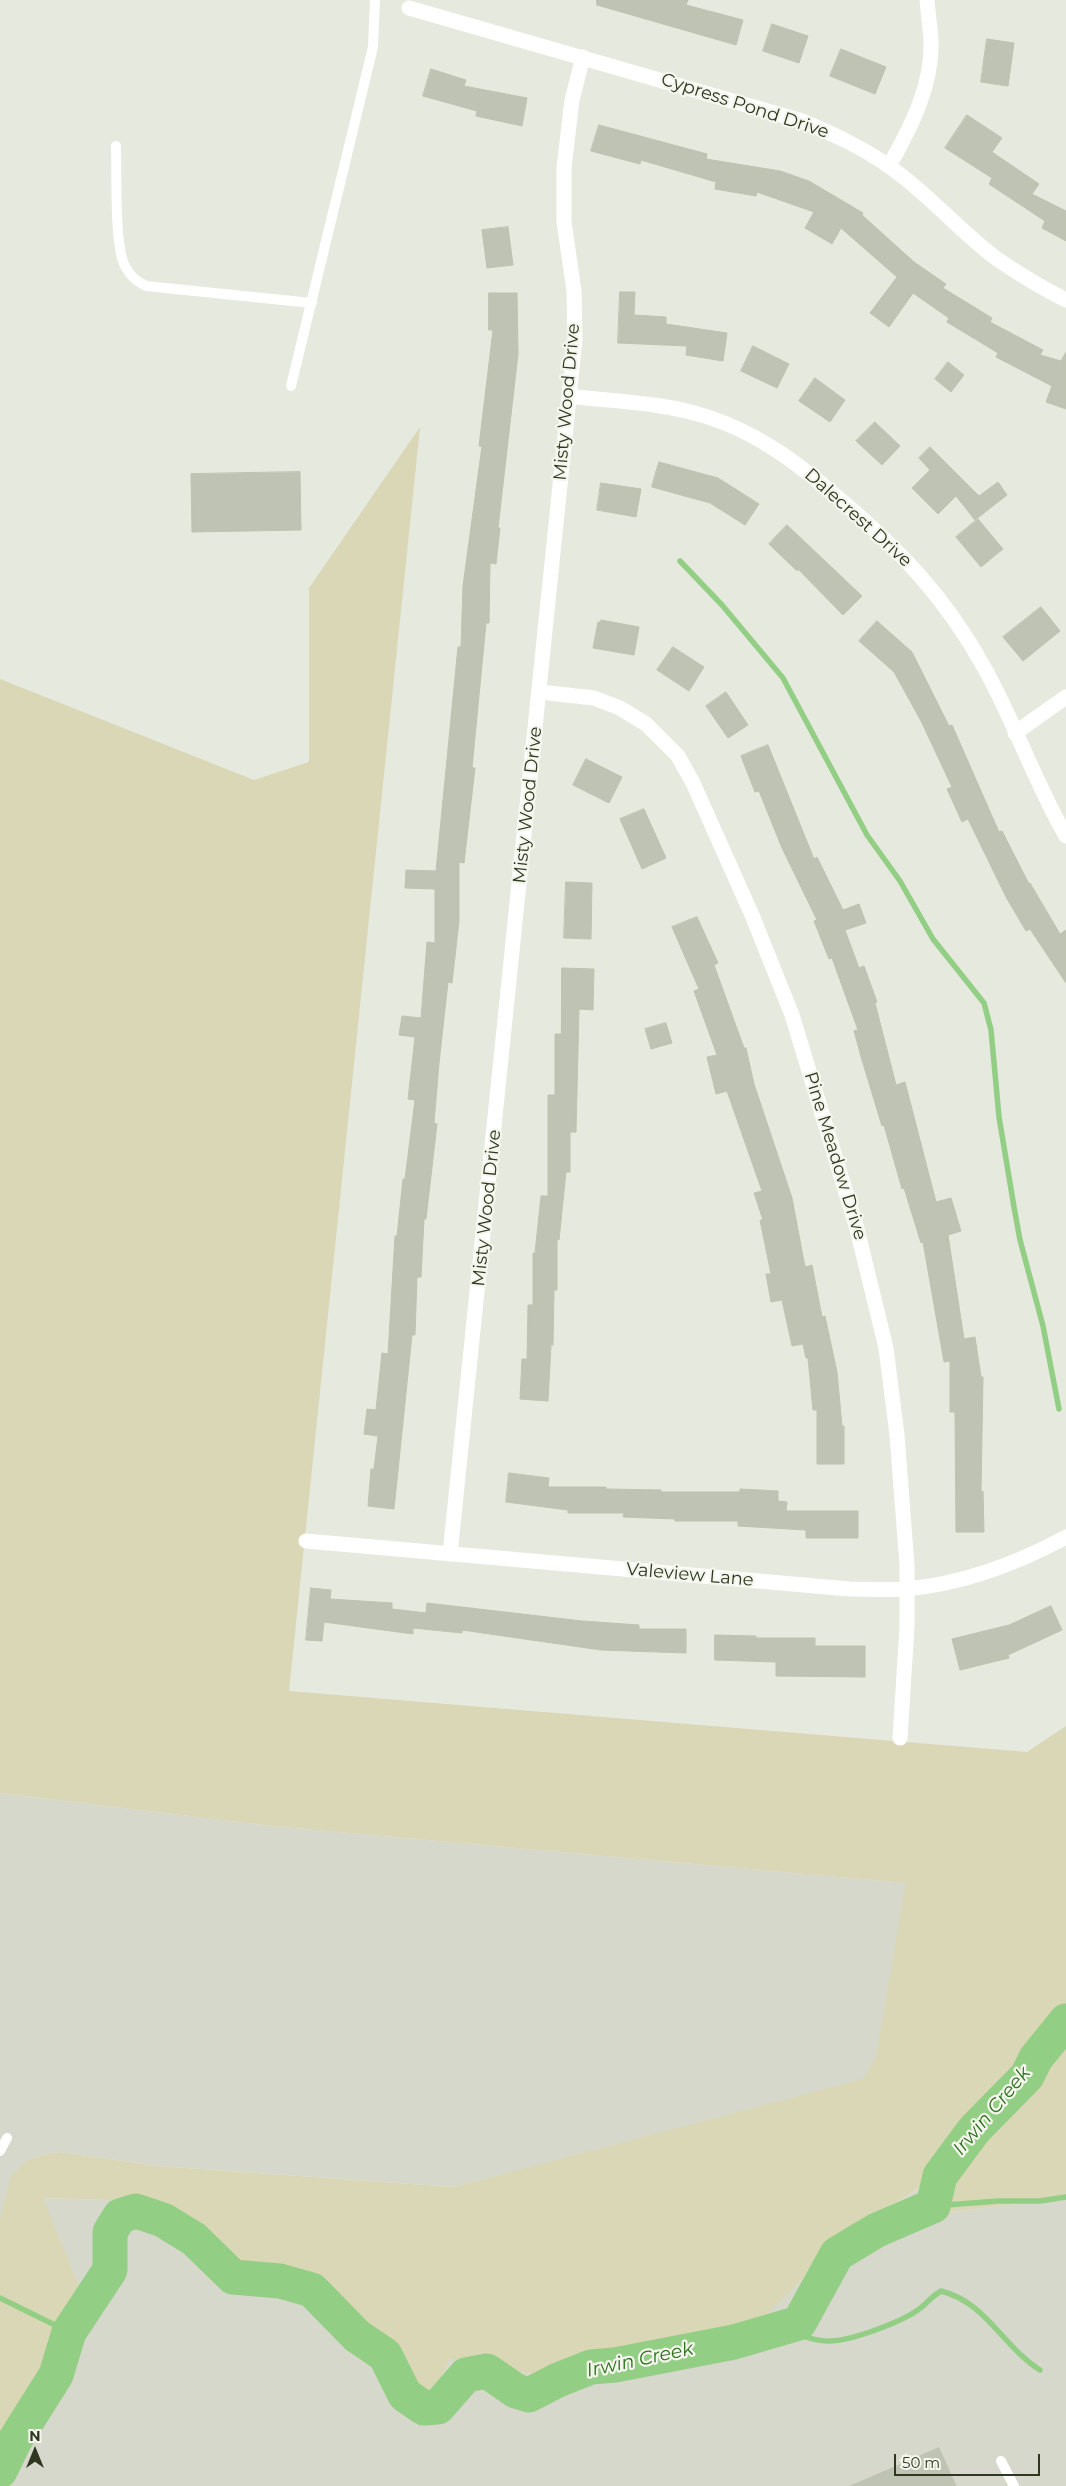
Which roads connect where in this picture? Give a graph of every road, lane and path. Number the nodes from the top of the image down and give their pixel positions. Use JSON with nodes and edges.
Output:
{"nodes":[{"id":1,"x":375,"y":0,"type":"edge"},
{"id":2,"x":927,"y":0,"type":"edge"},
{"id":3,"x":410,"y":8,"type":"dead end"},
{"id":4,"x":583,"y":57,"type":"junction"},
{"id":5,"x":116,"y":146,"type":"dead end"},
{"id":6,"x":889,"y":166,"type":"junction"},
{"id":7,"x":1066,"y":300,"type":"edge"},
{"id":8,"x":312,"y":303,"type":"junction"},
{"id":9,"x":291,"y":386,"type":"dead end"},
{"id":10,"x":570,"y":399,"type":"junction"},
{"id":11,"x":540,"y":692,"type":"junction"},
{"id":12,"x":1066,"y":697,"type":"edge"},
{"id":13,"x":1015,"y":733,"type":"junction"},
{"id":14,"x":1066,"y":836,"type":"edge"},
{"id":15,"x":1066,"y":1537,"type":"edge"},
{"id":16,"x":306,"y":1541,"type":"dead end"},
{"id":17,"x":450,"y":1554,"type":"junction"},
{"id":18,"x":907,"y":1589,"type":"junction"},
{"id":19,"x":900,"y":1738,"type":"dead end"},
{"id":20,"x":6,"y":2138,"type":"dead end"},
{"id":21,"x":0,"y":2151,"type":"edge"},
{"id":22,"x":1001,"y":2461,"type":"dead end"},
{"id":23,"x":1014,"y":2486,"type":"edge"}],
"edges":[{"from":1,"to":8,"type":"lane"},
{"from":2,"to":6,"type":"street"},
{"from":3,"to":4,"type":"street","name":"Cypress Pond Drive"},
{"from":4,"to":6,"type":"street","name":"Cypress Pond Drive"},
{"from":4,"to":10,"type":"street","name":"Misty Wood Drive"},
{"from":5,"to":8,"type":"lane"},
{"from":6,"to":7,"type":"street","name":"Cypress Pond Drive"},
{"from":8,"to":9,"type":"lane"},
{"from":10,"to":11,"type":"street","name":"Misty Wood Drive"},
{"from":10,"to":13,"type":"street","name":"Dalecrest Drive"},
{"from":11,"to":17,"type":"street","name":"Misty Wood Drive"},
{"from":11,"to":18,"type":"street","name":"Pine Meadow Drive"},
{"from":12,"to":13,"type":"street"},
{"from":13,"to":14,"type":"street","name":"Dalecrest Drive"},
{"from":15,"to":18,"type":"street","name":"Valeview Lane"},
{"from":16,"to":17,"type":"street","name":"Valeview Lane"},
{"from":17,"to":18,"type":"street","name":"Valeview Lane"},
{"from":18,"to":19,"type":"street","name":"Pine Meadow Drive"},
{"from":20,"to":21,"type":"lane"},
{"from":22,"to":23,"type":"lane"}]}
